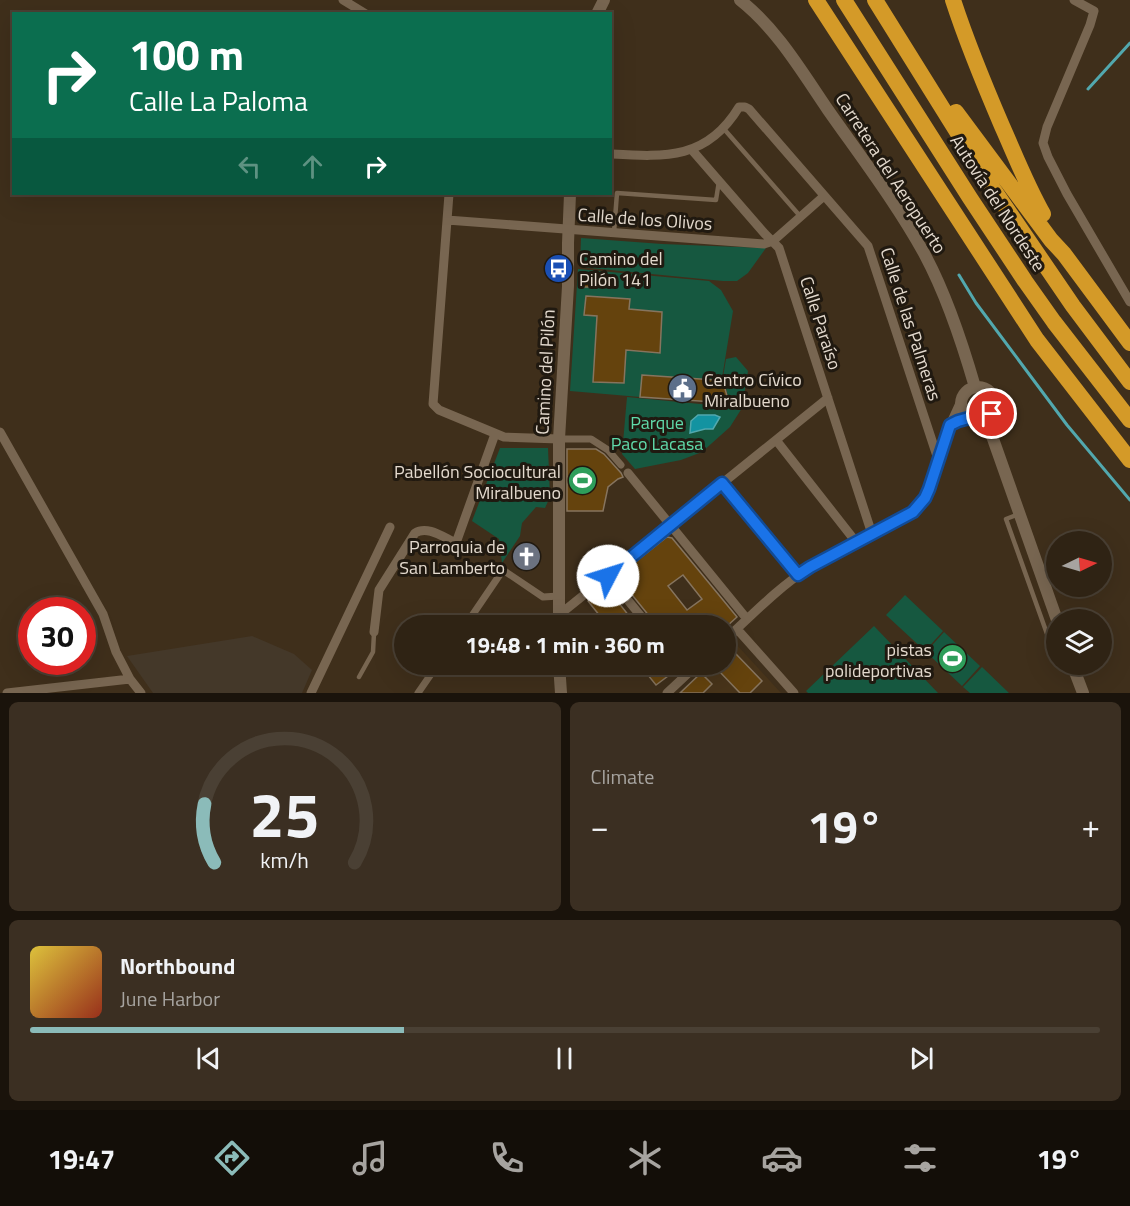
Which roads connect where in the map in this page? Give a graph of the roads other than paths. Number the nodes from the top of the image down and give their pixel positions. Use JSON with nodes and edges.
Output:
{"nodes":[{"id":1,"x":344,"y":0,"type":"edge"},
{"id":2,"x":740,"y":0,"type":"edge"},
{"id":3,"x":816,"y":0,"type":"edge"},
{"id":4,"x":844,"y":0,"type":"edge"},
{"id":5,"x":875,"y":0,"type":"edge"},
{"id":6,"x":880,"y":0,"type":"edge"},
{"id":7,"x":953,"y":0,"type":"edge"},
{"id":8,"x":1074,"y":0,"type":"edge"},
{"id":9,"x":363,"y":12,"type":"edge"},
{"id":10,"x":724,"y":129,"type":"junction"},
{"id":11,"x":692,"y":150,"type":"junction"},
{"id":12,"x":612,"y":154,"type":"edge"},
{"id":13,"x":719,"y":182,"type":"junction"},
{"id":14,"x":449,"y":195,"type":"edge"},
{"id":15,"x":570,"y":195,"type":"edge"},
{"id":16,"x":824,"y":196,"type":"junction"},
{"id":17,"x":800,"y":216,"type":"junction"},
{"id":18,"x":447,"y":220,"type":"junction"},
{"id":19,"x":568,"y":230,"type":"junction"},
{"id":20,"x":614,"y":233,"type":"junction"},
{"id":21,"x":773,"y":241,"type":"junction"},
{"id":22,"x":1064,"y":254,"type":"junction"},
{"id":23,"x":1130,"y":302,"type":"edge"},
{"id":24,"x":1130,"y":343,"type":"edge"},
{"id":25,"x":1130,"y":382,"type":"edge"},
{"id":26,"x":975,"y":387,"type":"junction"},
{"id":27,"x":828,"y":398,"type":"junction"},
{"id":28,"x":962,"y":399,"type":"junction"},
{"id":29,"x":969,"y":418,"type":"junction"},
{"id":30,"x":986,"y":419,"type":"junction"},
{"id":31,"x":1130,"y":420,"type":"edge"},
{"id":32,"x":950,"y":425,"type":"junction"},
{"id":33,"x":0,"y":432,"type":"edge"},
{"id":34,"x":495,"y":434,"type":"junction"},
{"id":35,"x":559,"y":439,"type":"junction"},
{"id":36,"x":776,"y":440,"type":"junction"},
{"id":37,"x":938,"y":459,"type":"junction"},
{"id":38,"x":1130,"y":460,"type":"edge"},
{"id":39,"x":624,"y":469,"type":"joint"},
{"id":40,"x":722,"y":483,"type":"junction"},
{"id":41,"x":1019,"y":514,"type":"junction"},
{"id":42,"x":671,"y":524,"type":"junction"},
{"id":43,"x":390,"y":527,"type":"dead end"},
{"id":44,"x":872,"y":534,"type":"junction"},
{"id":45,"x":856,"y":542,"type":"junction"},
{"id":46,"x":798,"y":575,"type":"junction"},
{"id":47,"x":608,"y":576,"type":"junction"},
{"id":48,"x":559,"y":596,"type":"junction"},
{"id":49,"x":1053,"y":609,"type":"edge"},
{"id":50,"x":472,"y":615,"type":"edge"},
{"id":51,"x":559,"y":615,"type":"edge"},
{"id":52,"x":565,"y":615,"type":"edge"},
{"id":53,"x":640,"y":615,"type":"edge"},
{"id":54,"x":747,"y":619,"type":"junction"},
{"id":55,"x":737,"y":629,"type":"joint"},
{"id":56,"x":1046,"y":631,"type":"edge"},
{"id":57,"x":374,"y":632,"type":"joint"},
{"id":58,"x":430,"y":675,"type":"edge"},
{"id":59,"x":560,"y":675,"type":"edge"},
{"id":60,"x":687,"y":675,"type":"edge"},
{"id":61,"x":1076,"y":675,"type":"edge"},
{"id":62,"x":359,"y":677,"type":"dead end"},
{"id":63,"x":130,"y":679,"type":"junction"},
{"id":64,"x":8,"y":693,"type":"edge"},
{"id":65,"x":141,"y":693,"type":"edge"},
{"id":66,"x":311,"y":693,"type":"edge"},
{"id":67,"x":418,"y":693,"type":"edge"},
{"id":68,"x":561,"y":693,"type":"edge"},
{"id":69,"x":667,"y":693,"type":"edge"},
{"id":70,"x":795,"y":693,"type":"edge"},
{"id":71,"x":1083,"y":693,"type":"edge"}],
"edges":[{"from":1,"to":9,"type":"street"},
{"from":2,"to":26,"type":"street","name":"Carretera del Aeropuerto"},
{"from":3,"to":38,"type":"highway"},
{"from":4,"to":31,"type":"highway","name":"Autovía del Nordeste"},
{"from":5,"to":25,"type":"highway","name":"Autovía del Nordeste"},
{"from":6,"to":22,"type":"highway"},
{"from":7,"to":22,"type":"highway"},
{"from":8,"to":23,"type":"street"},
{"from":10,"to":11,"type":"street"},
{"from":10,"to":16,"type":"street","name":"Calle de las Palmeras"},
{"from":10,"to":17,"type":"lane"},
{"from":11,"to":12,"type":"street"},
{"from":11,"to":13,"type":"street","name":"Calle Paraíso"},
{"from":13,"to":20,"type":"lane"},
{"from":13,"to":21,"type":"street","name":"Calle Paraíso"},
{"from":14,"to":18,"type":"street"},
{"from":15,"to":19,"type":"street","name":"Camino del Pilón"},
{"from":16,"to":17,"type":"street"},
{"from":16,"to":37,"type":"street","name":"Calle de las Palmeras"},
{"from":17,"to":21,"type":"street"},
{"from":18,"to":19,"type":"street","name":"Calle de los Olivos"},
{"from":18,"to":34,"type":"street"},
{"from":19,"to":20,"type":"street","name":"Calle de los Olivos"},
{"from":19,"to":35,"type":"street","name":"Camino del Pilón"},
{"from":20,"to":21,"type":"street","name":"Calle de los Olivos"},
{"from":21,"to":27,"type":"street","name":"Calle Paraíso"},
{"from":22,"to":24,"type":"highway"},
{"from":26,"to":28,"type":"street"},
{"from":26,"to":30,"type":"street"},
{"from":27,"to":36,"type":"street"},
{"from":27,"to":44,"type":"street","name":"Calle Paraíso"},
{"from":28,"to":29,"type":"street"},
{"from":28,"to":32,"type":"street"},
{"from":29,"to":30,"type":"street"},
{"from":29,"to":32,"type":"street"},
{"from":30,"to":41,"type":"street"},
{"from":32,"to":37,"type":"street"},
{"from":33,"to":63,"type":"street"},
{"from":34,"to":35,"type":"street"},
{"from":34,"to":57,"type":"street"},
{"from":35,"to":39,"type":"street"},
{"from":35,"to":48,"type":"street","name":"Camino del Pilón"},
{"from":36,"to":40,"type":"street"},
{"from":36,"to":45,"type":"street"},
{"from":37,"to":44,"type":"street"},
{"from":39,"to":42,"type":"street"},
{"from":40,"to":42,"type":"street"},
{"from":40,"to":46,"type":"street"},
{"from":41,"to":49,"type":"street"},
{"from":41,"to":56,"type":"lane"},
{"from":42,"to":47,"type":"street"},
{"from":42,"to":54,"type":"street"},
{"from":43,"to":66,"type":"street"},
{"from":44,"to":45,"type":"street"},
{"from":45,"to":46,"type":"street"},
{"from":46,"to":54,"type":"street"},
{"from":47,"to":52,"type":"street"},
{"from":47,"to":53,"type":"street"},
{"from":48,"to":50,"type":"street"},
{"from":48,"to":51,"type":"street","name":"Camino del Pilón"},
{"from":54,"to":55,"type":"street"},
{"from":55,"to":70,"type":"street"},
{"from":57,"to":62,"type":"lane"},
{"from":58,"to":67,"type":"street"},
{"from":59,"to":68,"type":"street"},
{"from":60,"to":69,"type":"street"},
{"from":61,"to":71,"type":"street"},
{"from":63,"to":64,"type":"street"},
{"from":63,"to":65,"type":"street"}]}
